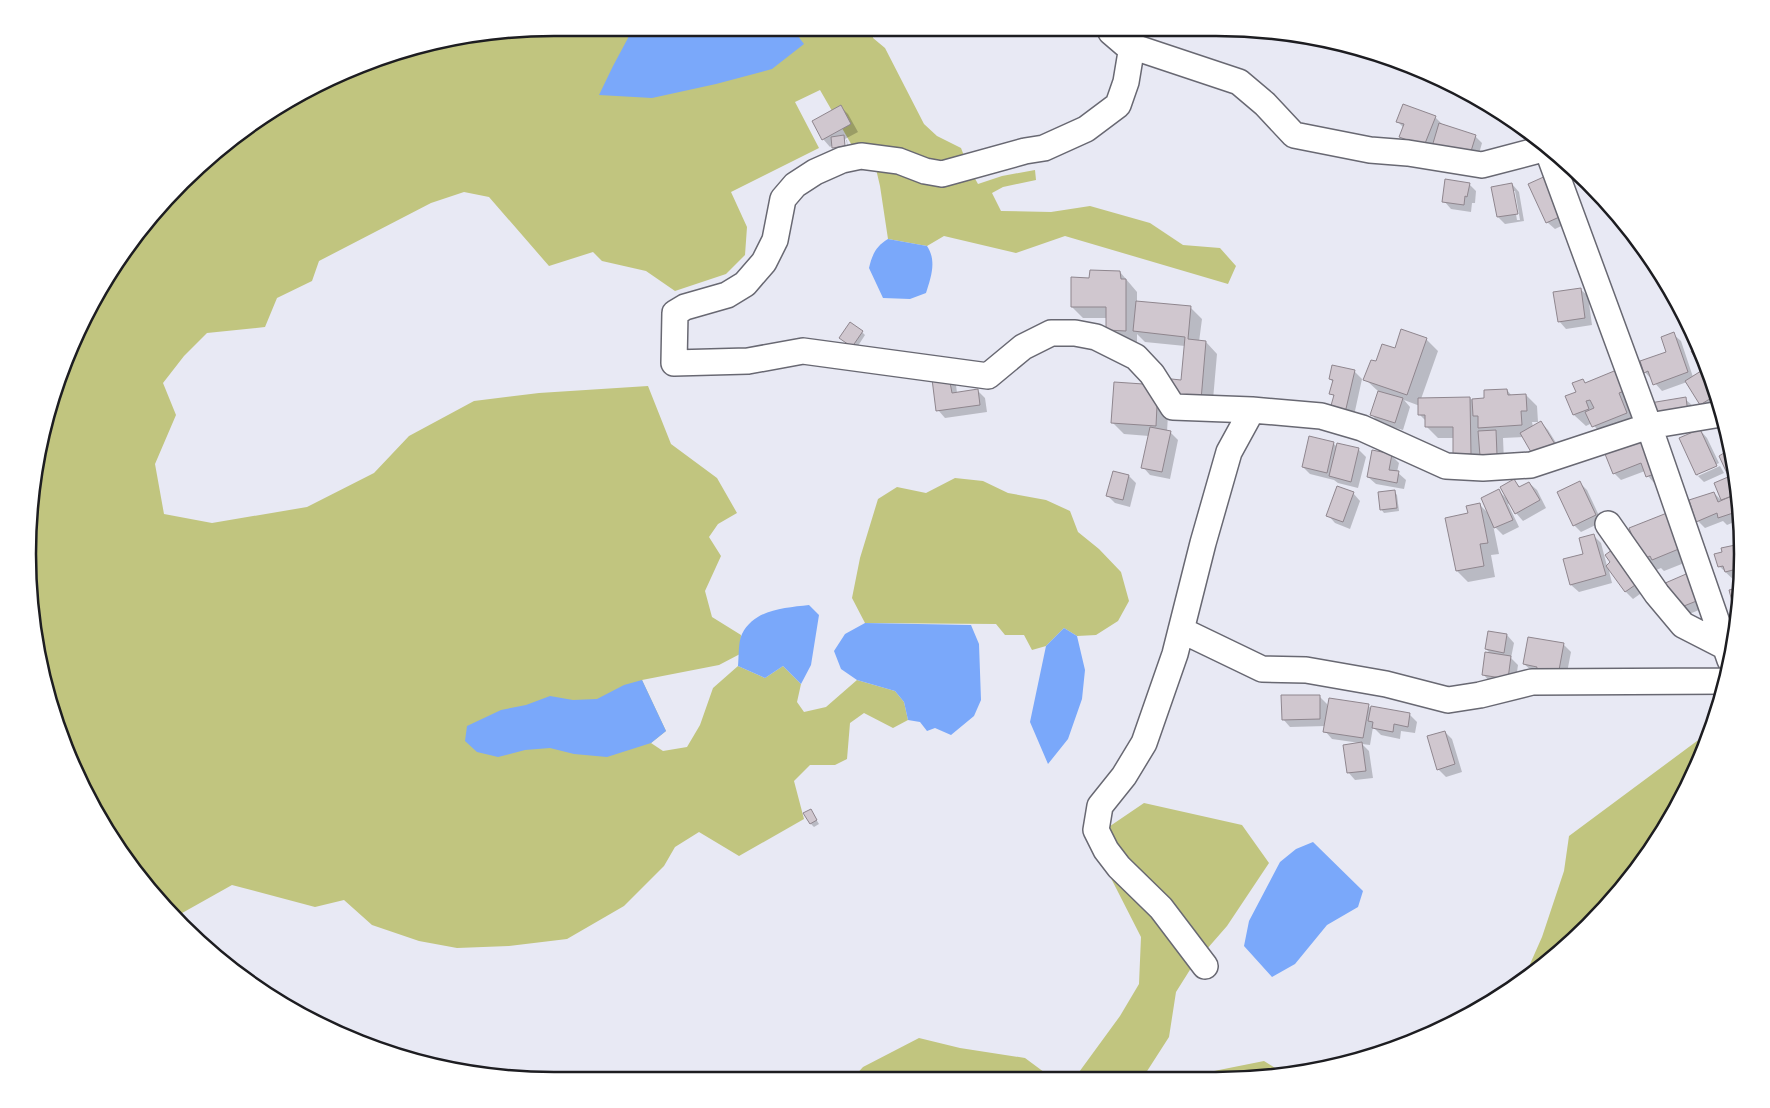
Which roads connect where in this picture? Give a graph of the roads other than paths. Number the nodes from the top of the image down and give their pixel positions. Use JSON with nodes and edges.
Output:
{"nodes":[{"id":1,"x":1116,"y":36,"type":"edge"},
{"id":2,"x":1132,"y":46,"type":"junction"},
{"id":3,"x":1539,"y":149,"type":"edge"},
{"id":4,"x":1552,"y":161,"type":"edge"},
{"id":5,"x":1252,"y":410,"type":"junction"},
{"id":6,"x":1714,"y":415,"type":"edge"},
{"id":7,"x":1649,"y":426,"type":"junction"},
{"id":8,"x":1608,"y":524,"type":"dead end"},
{"id":9,"x":1182,"y":630,"type":"junction"},
{"id":10,"x":1725,"y":648,"type":"edge"},
{"id":11,"x":1725,"y":651,"type":"edge"},
{"id":12,"x":1718,"y":681,"type":"edge"},
{"id":13,"x":1205,"y":966,"type":"dead end"}],
"edges":[{"from":1,"to":2,"type":"street"},
{"from":2,"to":3,"type":"street"},
{"from":2,"to":5,"type":"street"},
{"from":4,"to":7,"type":"street"},
{"from":5,"to":7,"type":"street"},
{"from":5,"to":9,"type":"street"},
{"from":6,"to":7,"type":"street"},
{"from":7,"to":10,"type":"street"},
{"from":8,"to":11,"type":"street"},
{"from":9,"to":12,"type":"street"},
{"from":9,"to":13,"type":"street"}]}
